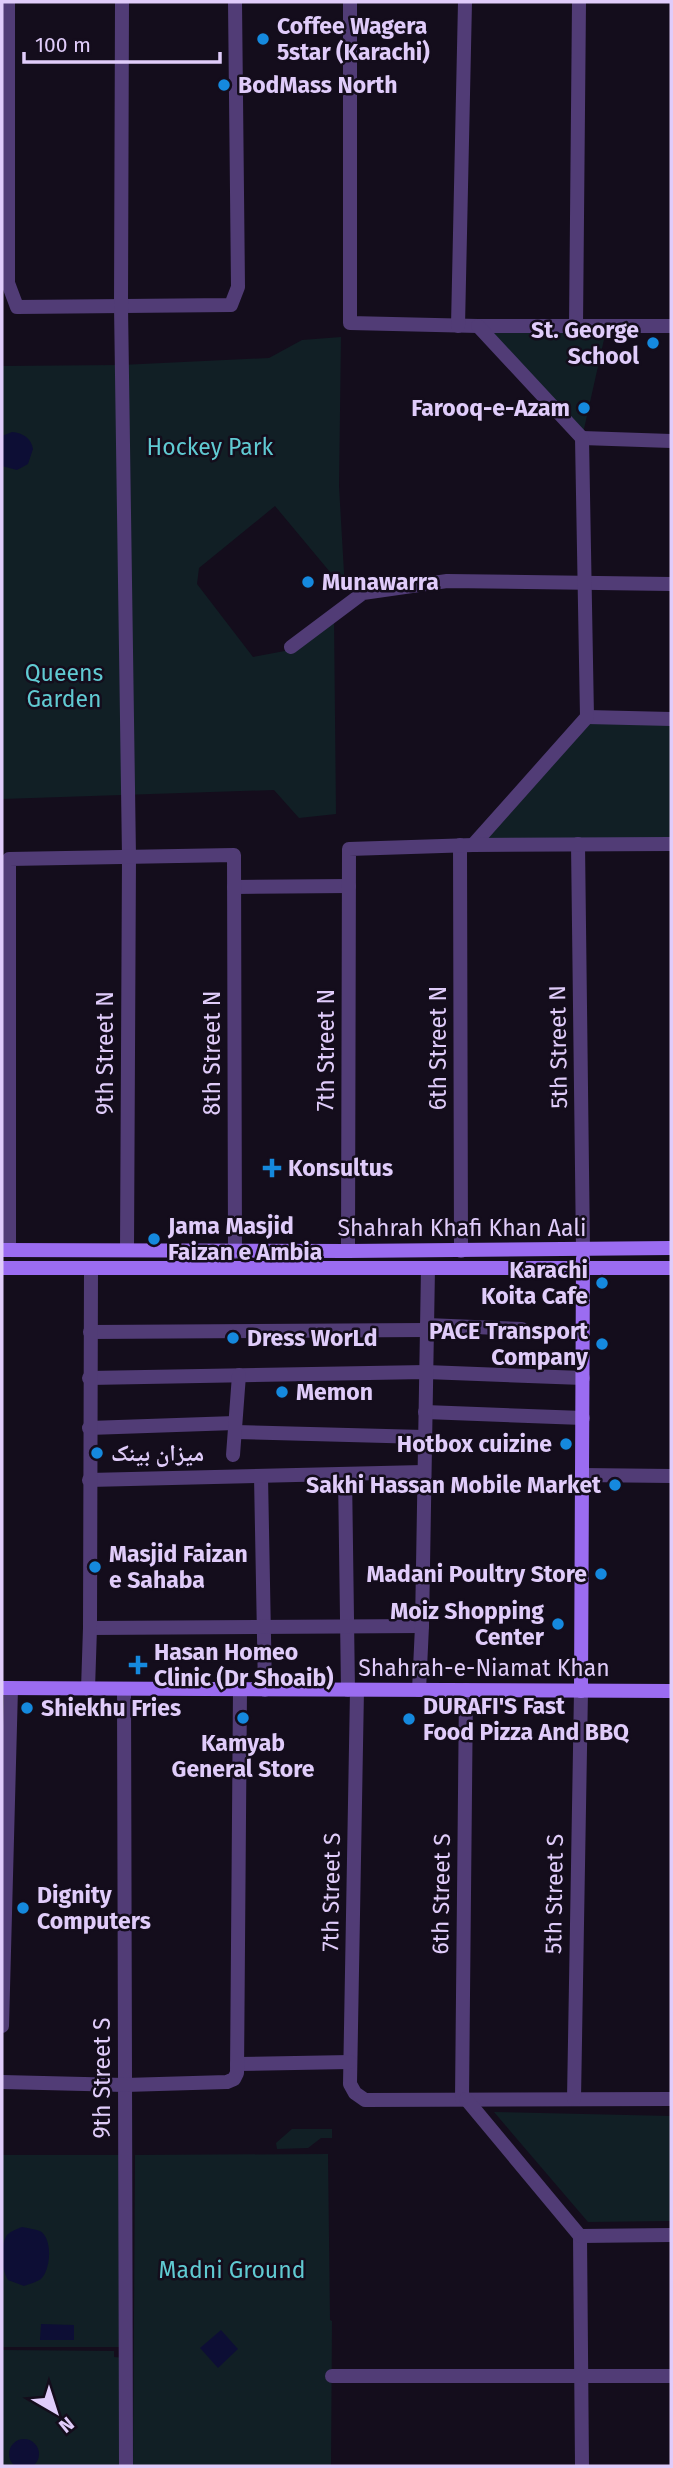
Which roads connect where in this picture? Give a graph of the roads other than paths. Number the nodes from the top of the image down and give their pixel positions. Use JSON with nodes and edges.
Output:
{"nodes":[{"id":1,"x":8,"y":2,"type":"edge"},
{"id":2,"x":122,"y":2,"type":"edge"},
{"id":3,"x":235,"y":2,"type":"edge"},
{"id":4,"x":350,"y":2,"type":"edge"},
{"id":5,"x":465,"y":2,"type":"edge"},
{"id":6,"x":579,"y":2,"type":"edge"},
{"id":7,"x":121,"y":306,"type":"junction"},
{"id":8,"x":458,"y":326,"type":"junction"},
{"id":9,"x":478,"y":326,"type":"junction"},
{"id":10,"x":576,"y":326,"type":"junction"},
{"id":11,"x":671,"y":326,"type":"edge"},
{"id":12,"x":582,"y":438,"type":"junction"},
{"id":13,"x":671,"y":441,"type":"edge"},
{"id":14,"x":586,"y":583,"type":"junction"},
{"id":15,"x":671,"y":584,"type":"edge"},
{"id":16,"x":291,"y":647,"type":"dead end"},
{"id":17,"x":587,"y":718,"type":"junction"},
{"id":18,"x":671,"y":719,"type":"edge"},
{"id":19,"x":578,"y":844,"type":"junction"},
{"id":20,"x":671,"y":844,"type":"edge"},
{"id":21,"x":466,"y":845,"type":"junction"},
{"id":22,"x":129,"y":857,"type":"junction"},
{"id":23,"x":5,"y":885,"type":"edge"},
{"id":24,"x":349,"y":886,"type":"junction"},
{"id":25,"x":234,"y":887,"type":"junction"},
{"id":26,"x":671,"y":1248,"type":"edge"},
{"id":27,"x":101,"y":1249,"type":"junction"},
{"id":28,"x":6,"y":1250,"type":"edge"},
{"id":29,"x":127,"y":1250,"type":"junction"},
{"id":30,"x":583,"y":1250,"type":"junction"},
{"id":31,"x":348,"y":1251,"type":"junction"},
{"id":32,"x":461,"y":1251,"type":"junction"},
{"id":33,"x":235,"y":1252,"type":"junction"},
{"id":34,"x":583,"y":1267,"type":"junction"},
{"id":35,"x":2,"y":1268,"type":"edge"},
{"id":36,"x":96,"y":1268,"type":"junction"},
{"id":37,"x":428,"y":1268,"type":"junction"},
{"id":38,"x":671,"y":1268,"type":"edge"},
{"id":39,"x":426,"y":1327,"type":"junction"},
{"id":40,"x":522,"y":1329,"type":"dead end"},
{"id":41,"x":90,"y":1332,"type":"junction"},
{"id":42,"x":426,"y":1372,"type":"junction"},
{"id":43,"x":239,"y":1375,"type":"junction"},
{"id":44,"x":89,"y":1378,"type":"junction"},
{"id":45,"x":583,"y":1378,"type":"junction"},
{"id":46,"x":425,"y":1412,"type":"junction"},
{"id":47,"x":583,"y":1418,"type":"junction"},
{"id":48,"x":89,"y":1428,"type":"junction"},
{"id":49,"x":235,"y":1428,"type":"junction"},
{"id":50,"x":424,"y":1437,"type":"junction"},
{"id":51,"x":233,"y":1455,"type":"dead end"},
{"id":52,"x":423,"y":1472,"type":"junction"},
{"id":53,"x":345,"y":1474,"type":"junction"},
{"id":54,"x":582,"y":1475,"type":"junction"},
{"id":55,"x":261,"y":1476,"type":"junction"},
{"id":56,"x":671,"y":1476,"type":"edge"},
{"id":57,"x":89,"y":1480,"type":"junction"},
{"id":58,"x":346,"y":1626,"type":"junction"},
{"id":59,"x":422,"y":1626,"type":"junction"},
{"id":60,"x":264,"y":1627,"type":"junction"},
{"id":61,"x":90,"y":1628,"type":"junction"},
{"id":62,"x":6,"y":1688,"type":"edge"},
{"id":63,"x":88,"y":1689,"type":"junction"},
{"id":64,"x":124,"y":1689,"type":"junction"},
{"id":65,"x":240,"y":1689,"type":"junction"},
{"id":66,"x":265,"y":1689,"type":"junction"},
{"id":67,"x":353,"y":1690,"type":"junction"},
{"id":68,"x":419,"y":1690,"type":"junction"},
{"id":69,"x":466,"y":1690,"type":"junction"},
{"id":70,"x":581,"y":1691,"type":"junction"},
{"id":71,"x":671,"y":1691,"type":"edge"},
{"id":72,"x":2,"y":2026,"type":"edge"},
{"id":73,"x":350,"y":2062,"type":"junction"},
{"id":74,"x":237,"y":2064,"type":"junction"},
{"id":75,"x":2,"y":2082,"type":"edge"},
{"id":76,"x":125,"y":2085,"type":"junction"},
{"id":77,"x":464,"y":2099,"type":"junction"},
{"id":78,"x":574,"y":2099,"type":"junction"},
{"id":79,"x":671,"y":2099,"type":"edge"},
{"id":80,"x":671,"y":2235,"type":"edge"},
{"id":81,"x":580,"y":2236,"type":"junction"},
{"id":82,"x":332,"y":2376,"type":"dead end"},
{"id":83,"x":581,"y":2376,"type":"junction"},
{"id":84,"x":671,"y":2376,"type":"edge"},
{"id":85,"x":126,"y":2466,"type":"edge"},
{"id":86,"x":583,"y":2466,"type":"edge"}],
"edges":[{"from":1,"to":7,"type":"street"},
{"from":2,"to":7,"type":"street"},
{"from":3,"to":7,"type":"street"},
{"from":4,"to":8,"type":"street"},
{"from":5,"to":8,"type":"street"},
{"from":6,"to":10,"type":"street"},
{"from":7,"to":22,"type":"street","name":"9th Street N"},
{"from":8,"to":9,"type":"street"},
{"from":9,"to":10,"type":"street"},
{"from":9,"to":12,"type":"street"},
{"from":10,"to":11,"type":"street"},
{"from":12,"to":13,"type":"street"},
{"from":12,"to":14,"type":"street"},
{"from":14,"to":15,"type":"street"},
{"from":14,"to":16,"type":"street"},
{"from":14,"to":17,"type":"street"},
{"from":17,"to":18,"type":"street"},
{"from":17,"to":21,"type":"street"},
{"from":19,"to":20,"type":"street"},
{"from":19,"to":21,"type":"street"},
{"from":19,"to":30,"type":"street","name":"5th Street N"},
{"from":21,"to":24,"type":"street","name":"7th Street N"},
{"from":21,"to":32,"type":"street","name":"6th Street N"},
{"from":22,"to":23,"type":"street"},
{"from":22,"to":25,"type":"street","name":"8th Street N"},
{"from":22,"to":29,"type":"street","name":"9th Street N"},
{"from":23,"to":28,"type":"street"},
{"from":24,"to":25,"type":"street"},
{"from":24,"to":31,"type":"street","name":"7th Street N"},
{"from":25,"to":33,"type":"street","name":"8th Street N"},
{"from":26,"to":30,"type":"main road","name":"Shahrah Khafi Khan Aali"},
{"from":27,"to":28,"type":"main road","name":"Shahrah Khafi Khan Aali"},
{"from":27,"to":29,"type":"main road","name":"Shahrah Khafi Khan Aali"},
{"from":27,"to":36,"type":"main road"},
{"from":29,"to":33,"type":"main road","name":"Shahrah Khafi Khan Aali"},
{"from":30,"to":32,"type":"main road","name":"Shahrah Khafi Khan Aali"},
{"from":30,"to":34,"type":"main road"},
{"from":31,"to":32,"type":"main road","name":"Shahrah Khafi Khan Aali"},
{"from":31,"to":33,"type":"main road","name":"Shahrah Khafi Khan Aali"},
{"from":34,"to":37,"type":"main road","name":"Shahrah Khafi Khan Aali"},
{"from":34,"to":38,"type":"main road","name":"Shahrah Khafi Khan Aali"},
{"from":34,"to":45,"type":"main road"},
{"from":35,"to":36,"type":"main road","name":"Shahrah Khafi Khan Aali"},
{"from":36,"to":37,"type":"main road","name":"Shahrah Khafi Khan Aali"},
{"from":36,"to":41,"type":"street"},
{"from":37,"to":39,"type":"street"},
{"from":39,"to":40,"type":"street"},
{"from":39,"to":41,"type":"street"},
{"from":39,"to":42,"type":"street"},
{"from":41,"to":44,"type":"street"},
{"from":42,"to":43,"type":"street"},
{"from":42,"to":45,"type":"street"},
{"from":42,"to":46,"type":"street"},
{"from":43,"to":44,"type":"street"},
{"from":43,"to":49,"type":"street"},
{"from":44,"to":48,"type":"street"},
{"from":45,"to":47,"type":"main road"},
{"from":46,"to":47,"type":"street"},
{"from":46,"to":50,"type":"street"},
{"from":47,"to":54,"type":"main road"},
{"from":48,"to":49,"type":"street"},
{"from":48,"to":57,"type":"street"},
{"from":49,"to":50,"type":"street"},
{"from":49,"to":51,"type":"street"},
{"from":50,"to":52,"type":"street"},
{"from":52,"to":53,"type":"street"},
{"from":52,"to":59,"type":"street"},
{"from":53,"to":55,"type":"street"},
{"from":53,"to":58,"type":"street","name":"7th Street S"},
{"from":54,"to":56,"type":"street"},
{"from":54,"to":70,"type":"main road"},
{"from":55,"to":57,"type":"street"},
{"from":55,"to":60,"type":"street"},
{"from":57,"to":61,"type":"street"},
{"from":58,"to":59,"type":"street"},
{"from":58,"to":60,"type":"street"},
{"from":58,"to":67,"type":"street","name":"7th Street S"},
{"from":59,"to":68,"type":"street"},
{"from":60,"to":61,"type":"street"},
{"from":60,"to":66,"type":"street"},
{"from":61,"to":63,"type":"street"},
{"from":62,"to":63,"type":"main road","name":"Shahrah-e-Niamat Khan"},
{"from":62,"to":72,"type":"street"},
{"from":63,"to":64,"type":"main road","name":"Shahrah-e-Niamat Khan"},
{"from":64,"to":65,"type":"main road","name":"Shahrah-e-Niamat Khan"},
{"from":64,"to":76,"type":"street","name":"9th Street S"},
{"from":65,"to":66,"type":"main road","name":"Shahrah-e-Niamat Khan"},
{"from":65,"to":74,"type":"street"},
{"from":66,"to":67,"type":"main road","name":"Shahrah-e-Niamat Khan"},
{"from":67,"to":68,"type":"main road","name":"Shahrah-e-Niamat Khan"},
{"from":67,"to":73,"type":"street","name":"7th Street S"},
{"from":68,"to":69,"type":"main road","name":"Shahrah-e-Niamat Khan"},
{"from":69,"to":70,"type":"main road","name":"Shahrah-e-Niamat Khan"},
{"from":69,"to":77,"type":"street","name":"6th Street S"},
{"from":70,"to":71,"type":"main road","name":"Shahrah-e-Niamat Khan"},
{"from":70,"to":78,"type":"street","name":"5th Street S"},
{"from":73,"to":74,"type":"street"},
{"from":73,"to":77,"type":"street","name":"7th Street S"},
{"from":74,"to":76,"type":"street"},
{"from":75,"to":76,"type":"street"},
{"from":76,"to":85,"type":"street","name":"9th Street S"},
{"from":77,"to":78,"type":"street"},
{"from":77,"to":81,"type":"street"},
{"from":78,"to":79,"type":"street"},
{"from":80,"to":81,"type":"street"},
{"from":81,"to":83,"type":"street"},
{"from":82,"to":83,"type":"street"},
{"from":83,"to":84,"type":"street"},
{"from":83,"to":86,"type":"street"}]}
